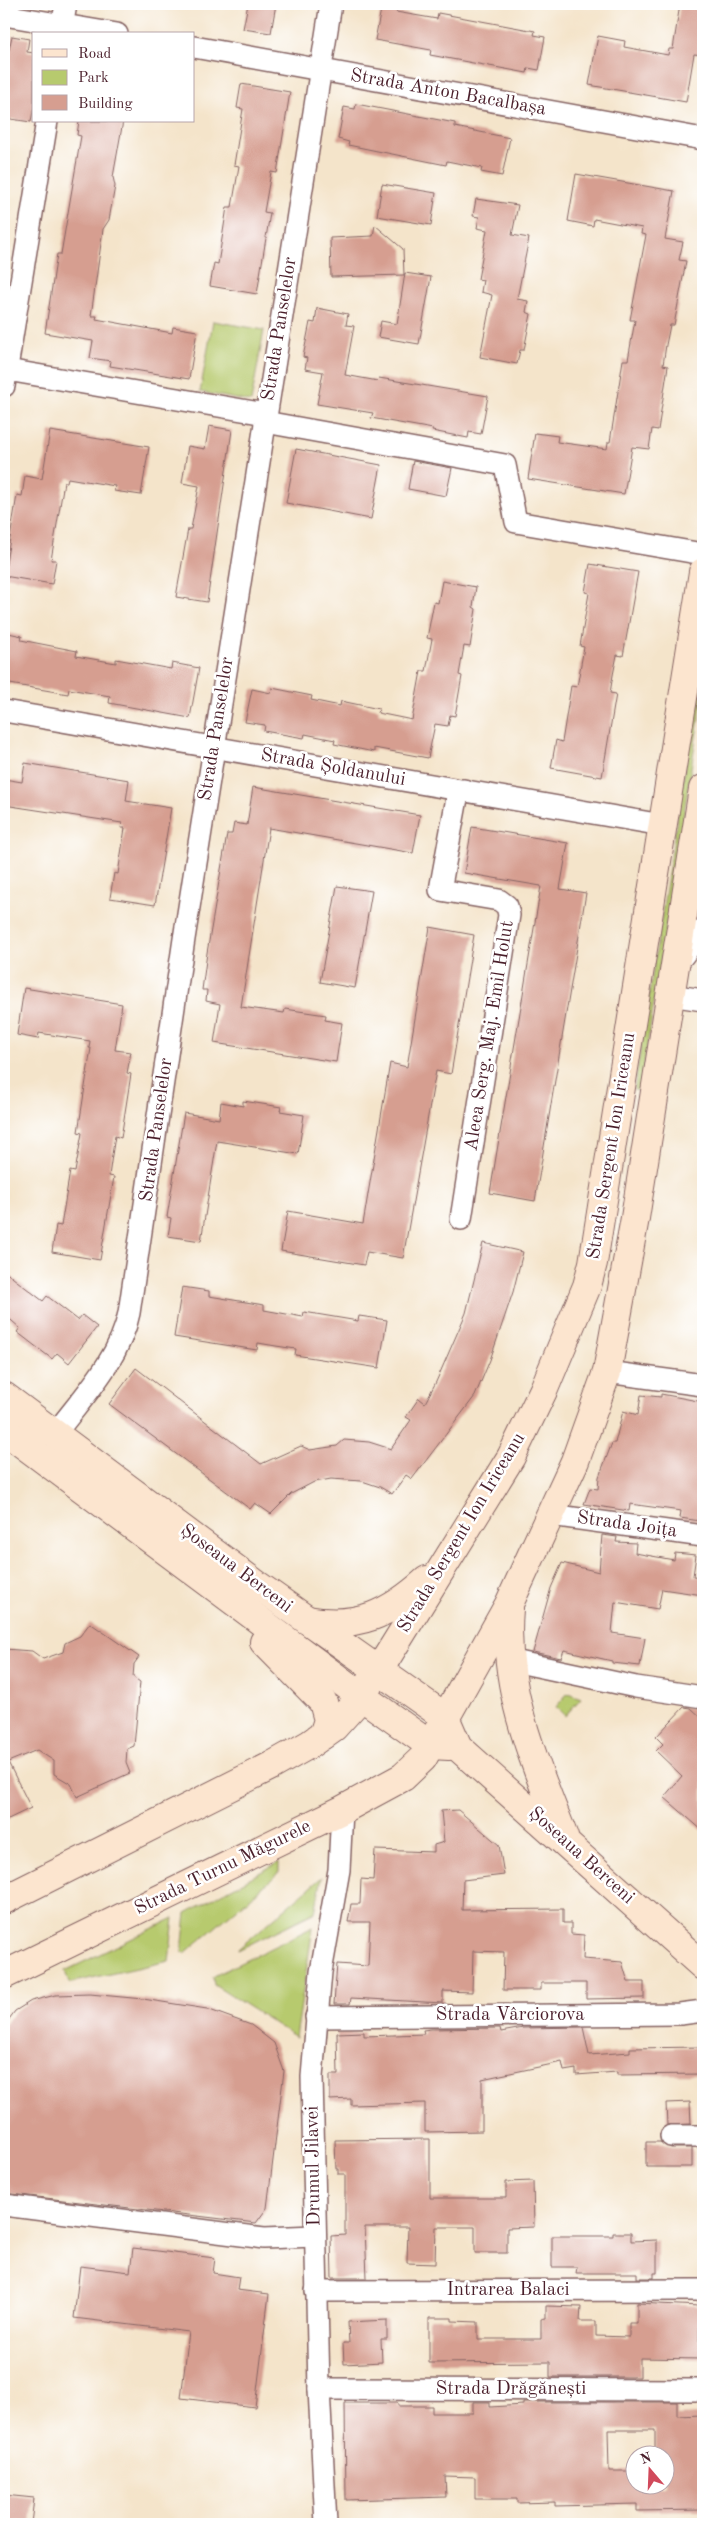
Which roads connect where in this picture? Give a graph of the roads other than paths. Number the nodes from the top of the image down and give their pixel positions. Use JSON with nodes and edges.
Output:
{"nodes":[{"id":1,"x":331,"y":4,"type":"edge"},
{"id":2,"x":4,"y":15,"type":"edge"},
{"id":3,"x":63,"y":21,"type":"edge"},
{"id":4,"x":109,"y":32,"type":"edge"},
{"id":5,"x":195,"y":47,"type":"edge"},
{"id":6,"x":321,"y":70,"type":"junction"},
{"id":7,"x":47,"y":122,"type":"edge"},
{"id":8,"x":703,"y":139,"type":"edge"},
{"id":9,"x":5,"y":378,"type":"edge"},
{"id":10,"x":266,"y":418,"type":"junction"},
{"id":11,"x":703,"y":554,"type":"edge"},
{"id":12,"x":703,"y":572,"type":"edge"},
{"id":13,"x":4,"y":711,"type":"edge"},
{"id":14,"x":214,"y":748,"type":"junction"},
{"id":15,"x":703,"y":789,"type":"edge"},
{"id":16,"x":464,"y":790,"type":"junction"},
{"id":17,"x":662,"y":824,"type":"junction"},
{"id":18,"x":700,"y":828,"type":"edge"},
{"id":19,"x":703,"y":930,"type":"edge"},
{"id":20,"x":675,"y":966,"type":"junction"},
{"id":21,"x":670,"y":995,"type":"junction"},
{"id":22,"x":703,"y":1000,"type":"edge"},
{"id":23,"x":461,"y":1219,"type":"dead end"},
{"id":24,"x":607,"y":1372,"type":"junction"},
{"id":25,"x":703,"y":1385,"type":"edge"},
{"id":26,"x":4,"y":1396,"type":"edge"},
{"id":27,"x":4,"y":1430,"type":"edge"},
{"id":28,"x":54,"y":1434,"type":"junction"},
{"id":29,"x":38,"y":1456,"type":"junction"},
{"id":30,"x":551,"y":1515,"type":"junction"},
{"id":31,"x":703,"y":1536,"type":"edge"},
{"id":32,"x":446,"y":1562,"type":"junction"},
{"id":33,"x":221,"y":1592,"type":"junction"},
{"id":34,"x":509,"y":1604,"type":"junction"},
{"id":35,"x":305,"y":1620,"type":"junction"},
{"id":36,"x":509,"y":1660,"type":"junction"},
{"id":37,"x":379,"y":1670,"type":"junction"},
{"id":38,"x":395,"y":1693,"type":"junction"},
{"id":39,"x":361,"y":1696,"type":"junction"},
{"id":40,"x":703,"y":1697,"type":"edge"},
{"id":41,"x":437,"y":1711,"type":"junction"},
{"id":42,"x":323,"y":1735,"type":"junction"},
{"id":43,"x":430,"y":1745,"type":"junction"},
{"id":44,"x":458,"y":1747,"type":"junction"},
{"id":45,"x":342,"y":1810,"type":"junction"},
{"id":46,"x":567,"y":1843,"type":"junction"},
{"id":47,"x":4,"y":1900,"type":"edge"},
{"id":48,"x":701,"y":1959,"type":"edge"},
{"id":49,"x":4,"y":1975,"type":"edge"},
{"id":50,"x":703,"y":2011,"type":"edge"},
{"id":51,"x":316,"y":2017,"type":"junction"},
{"id":52,"x":671,"y":2136,"type":"dead end"},
{"id":53,"x":703,"y":2136,"type":"edge"},
{"id":54,"x":4,"y":2205,"type":"edge"},
{"id":55,"x":315,"y":2236,"type":"junction"},
{"id":56,"x":700,"y":2290,"type":"dead end"},
{"id":57,"x":316,"y":2291,"type":"junction"},
{"id":58,"x":318,"y":2389,"type":"junction"},
{"id":59,"x":703,"y":2390,"type":"edge"},
{"id":60,"x":326,"y":2524,"type":"edge"}],
"edges":[{"from":1,"to":6,"type":"street","name":"Strada Panselelor"},
{"from":2,"to":3,"type":"street"},
{"from":3,"to":4,"type":"street"},
{"from":5,"to":6,"type":"street","name":"Strada Anton Bacalbașa"},
{"from":6,"to":8,"type":"street","name":"Strada Anton Bacalbașa"},
{"from":6,"to":10,"type":"street","name":"Strada Panselelor"},
{"from":7,"to":9,"type":"street"},
{"from":9,"to":10,"type":"street"},
{"from":10,"to":11,"type":"street"},
{"from":10,"to":14,"type":"street","name":"Strada Panselelor"},
{"from":12,"to":17,"type":"main road","name":"Strada Sergent Ion Iriceanu"},
{"from":13,"to":14,"type":"street","name":"Strada Șoldanului"},
{"from":14,"to":16,"type":"street","name":"Strada Șoldanului"},
{"from":14,"to":28,"type":"street","name":"Strada Panselelor"},
{"from":15,"to":18,"type":"main road","name":"Strada Sergent Ion Iriceanu"},
{"from":16,"to":17,"type":"street","name":"Strada Șoldanului"},
{"from":16,"to":23,"type":"street","name":"Aleea Serg. Maj. Emil Holut"},
{"from":17,"to":32,"type":"main road","name":"Strada Sergent Ion Iriceanu"},
{"from":18,"to":20,"type":"main road","name":"Strada Sergent Ion Iriceanu"},
{"from":19,"to":20,"type":"street"},
{"from":20,"to":21,"type":"main road","name":"Strada Sergent Ion Iriceanu"},
{"from":21,"to":22,"type":"street"},
{"from":21,"to":24,"type":"main road","name":"Strada Sergent Ion Iriceanu"},
{"from":24,"to":25,"type":"street"},
{"from":24,"to":30,"type":"main road","name":"Strada Sergent Ion Iriceanu"},
{"from":26,"to":28,"type":"main road","name":"Șoseaua Berceni"},
{"from":27,"to":29,"type":"main road","name":"Șoseaua Berceni"},
{"from":28,"to":29,"type":"main road"},
{"from":28,"to":35,"type":"main road","name":"Șoseaua Berceni"},
{"from":29,"to":33,"type":"main road","name":"Șoseaua Berceni"},
{"from":30,"to":31,"type":"street","name":"Strada Joița"},
{"from":30,"to":34,"type":"main road","name":"Strada Sergent Ion Iriceanu"},
{"from":32,"to":35,"type":"main road"},
{"from":32,"to":37,"type":"main road","name":"Strada Sergent Ion Iriceanu"},
{"from":33,"to":39,"type":"main road","name":"Șoseaua Berceni"},
{"from":33,"to":42,"type":"main road"},
{"from":34,"to":36,"type":"main road"},
{"from":34,"to":41,"type":"main road","name":"Strada Sergent Ion Iriceanu"},
{"from":35,"to":37,"type":"main road","name":"Șoseaua Berceni"},
{"from":36,"to":40,"type":"street"},
{"from":36,"to":46,"type":"main road"},
{"from":37,"to":38,"type":"main road"},
{"from":37,"to":39,"type":"main road"},
{"from":37,"to":41,"type":"main road","name":"Șoseaua Berceni"},
{"from":38,"to":39,"type":"main road"},
{"from":38,"to":41,"type":"main road"},
{"from":38,"to":43,"type":"main road"},
{"from":39,"to":42,"type":"main road"},
{"from":39,"to":43,"type":"main road","name":"Șoseaua Berceni"},
{"from":41,"to":43,"type":"main road","name":"Strada Sergent Ion Iriceanu"},
{"from":41,"to":44,"type":"main road","name":"Șoseaua Berceni"},
{"from":42,"to":47,"type":"main road"},
{"from":43,"to":44,"type":"main road"},
{"from":43,"to":45,"type":"main road","name":"Strada Turnu Măgurele"},
{"from":44,"to":46,"type":"main road","name":"Șoseaua Berceni"},
{"from":45,"to":49,"type":"main road","name":"Strada Turnu Măgurele"},
{"from":45,"to":51,"type":"street","name":"Drumul Jilavei"},
{"from":46,"to":48,"type":"main road","name":"Șoseaua Berceni"},
{"from":50,"to":51,"type":"street","name":"Strada Vârciorova"},
{"from":51,"to":55,"type":"street","name":"Drumul Jilavei"},
{"from":52,"to":53,"type":"street"},
{"from":54,"to":55,"type":"street"},
{"from":55,"to":57,"type":"street","name":"Drumul Jilavei"},
{"from":56,"to":57,"type":"street","name":"Intrarea Balaci"},
{"from":57,"to":58,"type":"street","name":"Drumul Jilavei"},
{"from":58,"to":59,"type":"street","name":"Strada Drăgănești"},
{"from":58,"to":60,"type":"street","name":"Drumul Jilavei"}]}
